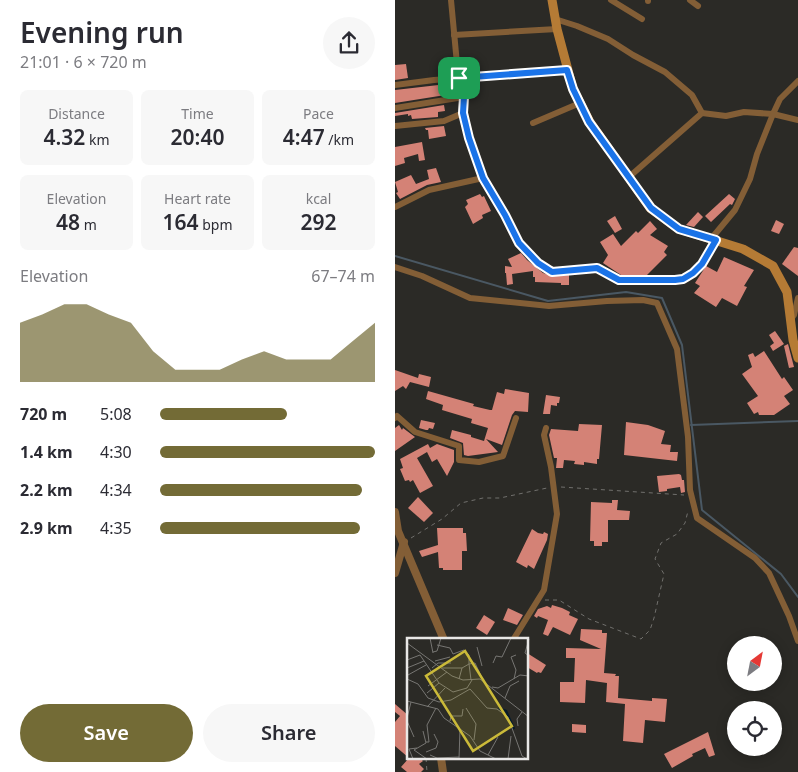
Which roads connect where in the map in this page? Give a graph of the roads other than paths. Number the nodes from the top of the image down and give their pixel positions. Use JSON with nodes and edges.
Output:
{"nodes":[{"id":1,"x":451,"y":0,"type":"edge"},
{"id":2,"x":552,"y":0,"type":"edge"},
{"id":3,"x":611,"y":0,"type":"edge"},
{"id":4,"x":691,"y":0,"type":"edge"},
{"id":5,"x":698,"y":6,"type":"dead end"},
{"id":6,"x":555,"y":19,"type":"junction"},
{"id":7,"x":642,"y":19,"type":"dead end"},
{"id":8,"x":557,"y":29,"type":"junction"},
{"id":9,"x":454,"y":35,"type":"junction"},
{"id":10,"x":567,"y":70,"type":"junction"},
{"id":11,"x":459,"y":78,"type":"junction"},
{"id":12,"x":798,"y":81,"type":"edge"},
{"id":13,"x":395,"y":85,"type":"edge"},
{"id":14,"x":464,"y":97,"type":"junction"},
{"id":15,"x":580,"y":103,"type":"junction"},
{"id":16,"x":395,"y":108,"type":"edge"},
{"id":17,"x":463,"y":113,"type":"junction"},
{"id":18,"x":702,"y":113,"type":"junction"},
{"id":19,"x":773,"y":114,"type":"junction"},
{"id":20,"x":798,"y":120,"type":"edge"},
{"id":21,"x":533,"y":123,"type":"dead end"},
{"id":22,"x":395,"y":126,"type":"edge"},
{"id":23,"x":483,"y":178,"type":"junction"},
{"id":24,"x":629,"y":178,"type":"junction"},
{"id":25,"x":395,"y":206,"type":"edge"},
{"id":26,"x":713,"y":240,"type":"junction"},
{"id":27,"x":395,"y":268,"type":"edge"},
{"id":28,"x":798,"y":298,"type":"edge"},
{"id":29,"x":791,"y":319,"type":"junction"},
{"id":30,"x":798,"y":358,"type":"edge"},
{"id":31,"x":395,"y":418,"type":"edge"},
{"id":32,"x":516,"y":418,"type":"dead end"},
{"id":33,"x":546,"y":428,"type":"dead end"},
{"id":34,"x":395,"y":512,"type":"edge"},
{"id":35,"x":404,"y":542,"type":"junction"},
{"id":36,"x":395,"y":573,"type":"edge"},
{"id":37,"x":443,"y":638,"type":"edge"},
{"id":38,"x":514,"y":638,"type":"edge"},
{"id":39,"x":798,"y":641,"type":"edge"}],
"edges":[{"from":1,"to":9,"type":"street"},
{"from":2,"to":6,"type":"main road"},
{"from":3,"to":7,"type":"street"},
{"from":4,"to":5,"type":"street"},
{"from":6,"to":8,"type":"main road"},
{"from":6,"to":18,"type":"street"},
{"from":8,"to":9,"type":"street"},
{"from":8,"to":10,"type":"main road"},
{"from":9,"to":11,"type":"street"},
{"from":10,"to":11,"type":"street"},
{"from":10,"to":15,"type":"main road"},
{"from":11,"to":13,"type":"street"},
{"from":11,"to":14,"type":"street"},
{"from":12,"to":19,"type":"street"},
{"from":14,"to":16,"type":"street"},
{"from":14,"to":17,"type":"street"},
{"from":15,"to":21,"type":"street"},
{"from":15,"to":24,"type":"main road"},
{"from":17,"to":22,"type":"street"},
{"from":17,"to":23,"type":"street"},
{"from":18,"to":19,"type":"street"},
{"from":18,"to":24,"type":"street"},
{"from":19,"to":20,"type":"street"},
{"from":19,"to":26,"type":"street"},
{"from":23,"to":25,"type":"street"},
{"from":23,"to":26,"type":"street"},
{"from":24,"to":26,"type":"main road"},
{"from":26,"to":29,"type":"main road"},
{"from":27,"to":39,"type":"street"},
{"from":28,"to":29,"type":"street"},
{"from":29,"to":30,"type":"main road"},
{"from":31,"to":32,"type":"street"},
{"from":33,"to":38,"type":"street"},
{"from":34,"to":35,"type":"street"},
{"from":35,"to":36,"type":"street"},
{"from":35,"to":37,"type":"street"}]}
